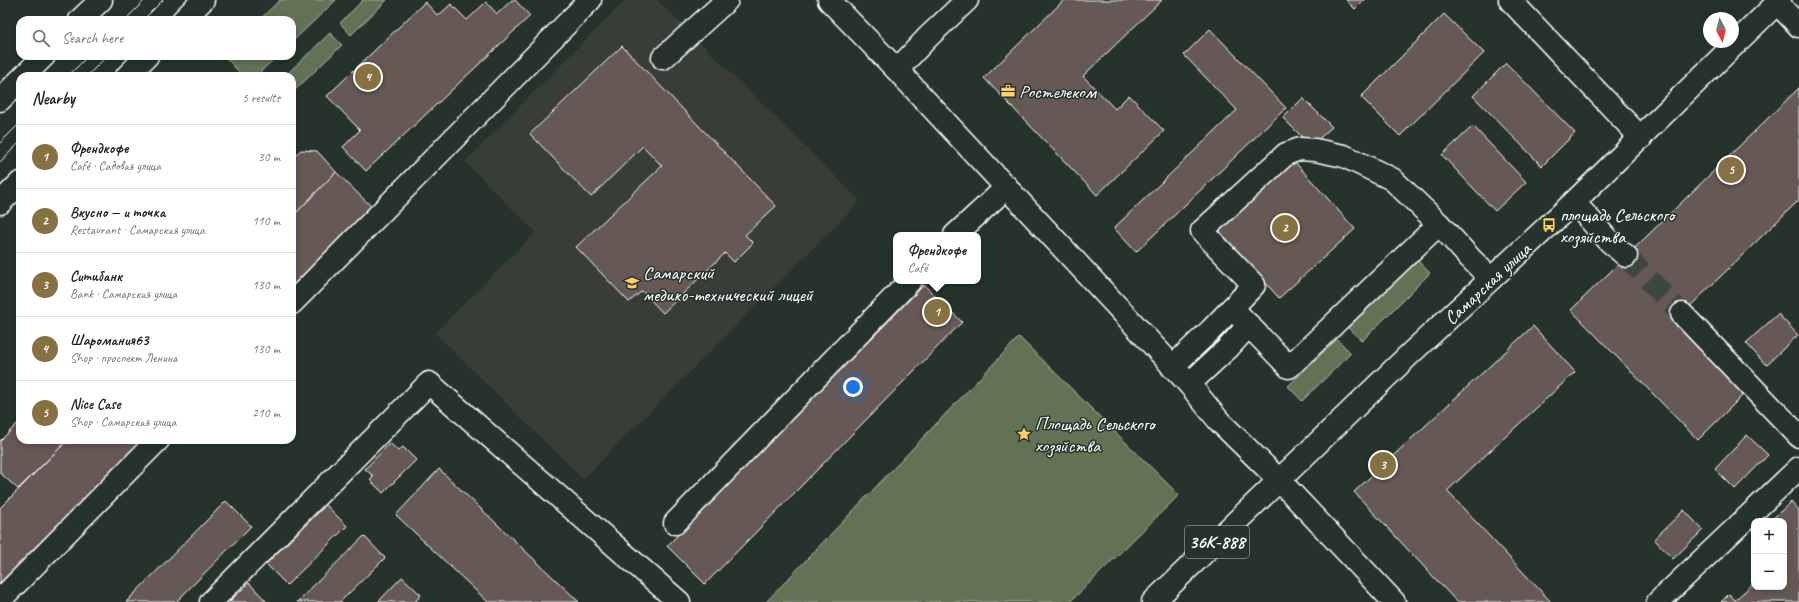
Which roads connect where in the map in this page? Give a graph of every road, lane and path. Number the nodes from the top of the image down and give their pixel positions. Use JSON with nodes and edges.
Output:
{"nodes":[{"id":1,"x":100,"y":0,"type":"edge"},
{"id":2,"x":203,"y":0,"type":"edge"},
{"id":3,"x":590,"y":0,"type":"edge"},
{"id":4,"x":727,"y":0,"type":"edge"},
{"id":5,"x":829,"y":0,"type":"edge"},
{"id":6,"x":967,"y":0,"type":"edge"},
{"id":7,"x":1510,"y":0,"type":"edge"},
{"id":8,"x":1778,"y":2,"type":"edge"},
{"id":9,"x":84,"y":16,"type":"edge"},
{"id":10,"x":187,"y":16,"type":"edge"},
{"id":11,"x":1799,"y":26,"type":"edge"},
{"id":12,"x":663,"y":58,"type":"dead end"},
{"id":13,"x":40,"y":60,"type":"edge"},
{"id":14,"x":143,"y":60,"type":"edge"},
{"id":15,"x":897,"y":70,"type":"junction"},
{"id":16,"x":28,"y":72,"type":"edge"},
{"id":17,"x":131,"y":72,"type":"edge"},
{"id":18,"x":16,"y":84,"type":"edge"},
{"id":19,"x":0,"y":100,"type":"edge"},
{"id":20,"x":1641,"y":138,"type":"junction"},
{"id":21,"x":16,"y":187,"type":"edge"},
{"id":22,"x":1007,"y":187,"type":"junction"},
{"id":23,"x":1574,"y":202,"type":"junction"},
{"id":24,"x":0,"y":203,"type":"edge"},
{"id":25,"x":1439,"y":224,"type":"junction"},
{"id":26,"x":958,"y":232,"type":"edge"},
{"id":27,"x":1626,"y":256,"type":"tunnel mouth"},
{"id":28,"x":1491,"y":279,"type":"junction"},
{"id":29,"x":907,"y":284,"type":"edge"},
{"id":30,"x":296,"y":299,"type":"edge"},
{"id":31,"x":1232,"y":308,"type":"junction"},
{"id":32,"x":1682,"y":314,"type":"tunnel mouth"},
{"id":33,"x":1249,"y":325,"type":"junction"},
{"id":34,"x":1172,"y":367,"type":"junction"},
{"id":35,"x":1189,"y":384,"type":"junction"},
{"id":36,"x":1799,"y":436,"type":"edge"},
{"id":37,"x":154,"y":444,"type":"edge"},
{"id":38,"x":1799,"y":468,"type":"edge"},
{"id":39,"x":1280,"y":481,"type":"junction"},
{"id":40,"x":675,"y":523,"type":"dead end"},
{"id":41,"x":0,"y":600,"type":"edge"},
{"id":42,"x":211,"y":602,"type":"edge"},
{"id":43,"x":679,"y":602,"type":"edge"},
{"id":44,"x":1153,"y":602,"type":"edge"},
{"id":45,"x":1394,"y":602,"type":"edge"},
{"id":46,"x":1658,"y":602,"type":"edge"}],
"edges":[{"from":1,"to":9,"type":"main road"},
{"from":2,"to":10,"type":"main road"},
{"from":3,"to":30,"type":"main road"},
{"from":4,"to":12,"type":"main road"},
{"from":5,"to":15,"type":"main road"},
{"from":6,"to":15,"type":"main road"},
{"from":7,"to":20,"type":"main road"},
{"from":8,"to":11,"type":"main road"},
{"from":8,"to":20,"type":"main road","name":"Самарская улица"},
{"from":13,"to":16,"type":"main road"},
{"from":14,"to":17,"type":"main road"},
{"from":15,"to":22,"type":"main road"},
{"from":18,"to":19,"type":"main road"},
{"from":20,"to":23,"type":"main road","name":"Самарская улица"},
{"from":21,"to":24,"type":"main road"},
{"from":22,"to":26,"type":"main road"},
{"from":22,"to":34,"type":"main road"},
{"from":23,"to":27,"type":"main road"},
{"from":23,"to":28,"type":"main road","name":"Самарская улица"},
{"from":25,"to":28,"type":"main road"},
{"from":25,"to":31,"type":"main road"},
{"from":25,"to":33,"type":"main road"},
{"from":28,"to":39,"type":"main road","name":"Самарская улица"},
{"from":29,"to":40,"type":"main road"},
{"from":31,"to":33,"type":"main road"},
{"from":31,"to":34,"type":"main road"},
{"from":32,"to":36,"type":"main road"},
{"from":33,"to":35,"type":"main road"},
{"from":34,"to":35,"type":"main road"},
{"from":35,"to":39,"type":"main road"},
{"from":37,"to":41,"type":"main road"},
{"from":38,"to":46,"type":"main road"},
{"from":39,"to":44,"type":"main road","number":"36К-888"},
{"from":39,"to":45,"type":"main road"},
{"from":42,"to":43,"type":"main road"}]}
